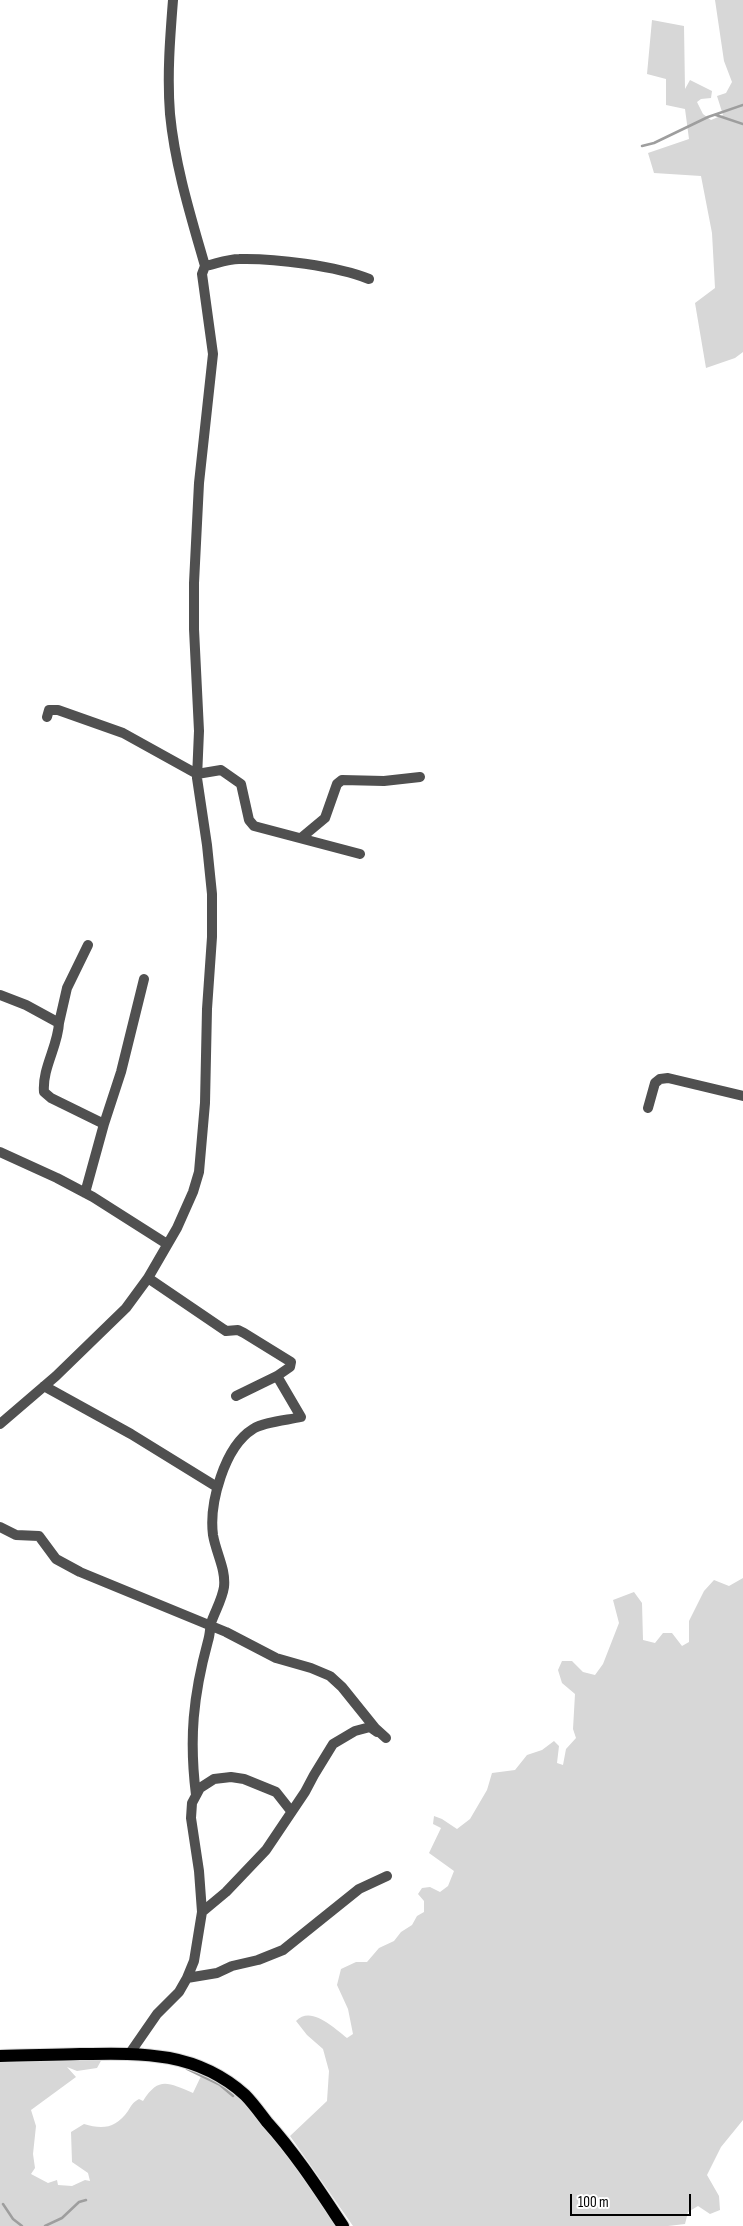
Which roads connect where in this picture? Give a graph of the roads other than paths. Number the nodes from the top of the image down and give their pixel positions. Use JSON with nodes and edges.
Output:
{"nodes":[{"id":1,"x":174,"y":0,"type":"edge"},
{"id":2,"x":205,"y":266,"type":"junction"},
{"id":3,"x":369,"y":279,"type":"dead end"},
{"id":4,"x":47,"y":716,"type":"dead end"},
{"id":5,"x":197,"y":774,"type":"junction"},
{"id":6,"x":420,"y":778,"type":"dead end"},
{"id":7,"x":301,"y":838,"type":"junction"},
{"id":8,"x":360,"y":854,"type":"dead end"},
{"id":9,"x":88,"y":945,"type":"dead end"},
{"id":10,"x":144,"y":980,"type":"dead end"},
{"id":11,"x":0,"y":995,"type":"edge"},
{"id":12,"x":59,"y":1023,"type":"junction"},
{"id":13,"x":743,"y":1096,"type":"edge"},
{"id":14,"x":648,"y":1108,"type":"dead end"},
{"id":15,"x":104,"y":1124,"type":"junction"},
{"id":16,"x":0,"y":1152,"type":"edge"},
{"id":17,"x":85,"y":1193,"type":"junction"},
{"id":18,"x":167,"y":1244,"type":"junction"},
{"id":19,"x":148,"y":1278,"type":"junction"},
{"id":20,"x":277,"y":1376,"type":"junction"},
{"id":21,"x":44,"y":1386,"type":"junction"},
{"id":22,"x":236,"y":1396,"type":"dead end"},
{"id":23,"x":0,"y":1424,"type":"edge"},
{"id":24,"x":217,"y":1487,"type":"junction"},
{"id":25,"x":0,"y":1528,"type":"edge"},
{"id":26,"x":210,"y":1626,"type":"junction"},
{"id":27,"x":196,"y":1795,"type":"junction"},
{"id":28,"x":291,"y":1811,"type":"junction"},
{"id":29,"x":387,"y":1876,"type":"dead end"},
{"id":30,"x":202,"y":1912,"type":"junction"},
{"id":31,"x":188,"y":1978,"type":"junction"},
{"id":32,"x":130,"y":2053,"type":"junction"},
{"id":33,"x":0,"y":2056,"type":"edge"},
{"id":34,"x":344,"y":2226,"type":"edge"}],
"edges":[{"from":1,"to":2,"type":"street"},
{"from":2,"to":3,"type":"street"},
{"from":2,"to":5,"type":"street"},
{"from":4,"to":5,"type":"street"},
{"from":5,"to":7,"type":"street"},
{"from":5,"to":18,"type":"street"},
{"from":6,"to":7,"type":"street"},
{"from":7,"to":8,"type":"street"},
{"from":9,"to":12,"type":"street"},
{"from":10,"to":15,"type":"street"},
{"from":11,"to":12,"type":"street"},
{"from":12,"to":15,"type":"street"},
{"from":13,"to":14,"type":"street"},
{"from":15,"to":17,"type":"street"},
{"from":16,"to":17,"type":"street"},
{"from":17,"to":18,"type":"street"},
{"from":18,"to":19,"type":"street"},
{"from":19,"to":20,"type":"street"},
{"from":19,"to":21,"type":"street"},
{"from":20,"to":22,"type":"street"},
{"from":20,"to":24,"type":"street"},
{"from":21,"to":23,"type":"street"},
{"from":21,"to":24,"type":"street"},
{"from":24,"to":26,"type":"street"},
{"from":25,"to":26,"type":"street"},
{"from":26,"to":27,"type":"street"},
{"from":26,"to":28,"type":"street"},
{"from":27,"to":28,"type":"street"},
{"from":27,"to":30,"type":"street"},
{"from":28,"to":30,"type":"street"},
{"from":29,"to":31,"type":"street"},
{"from":30,"to":31,"type":"street"},
{"from":31,"to":32,"type":"street"},
{"from":32,"to":33,"type":"main road"},
{"from":32,"to":34,"type":"main road"}]}
